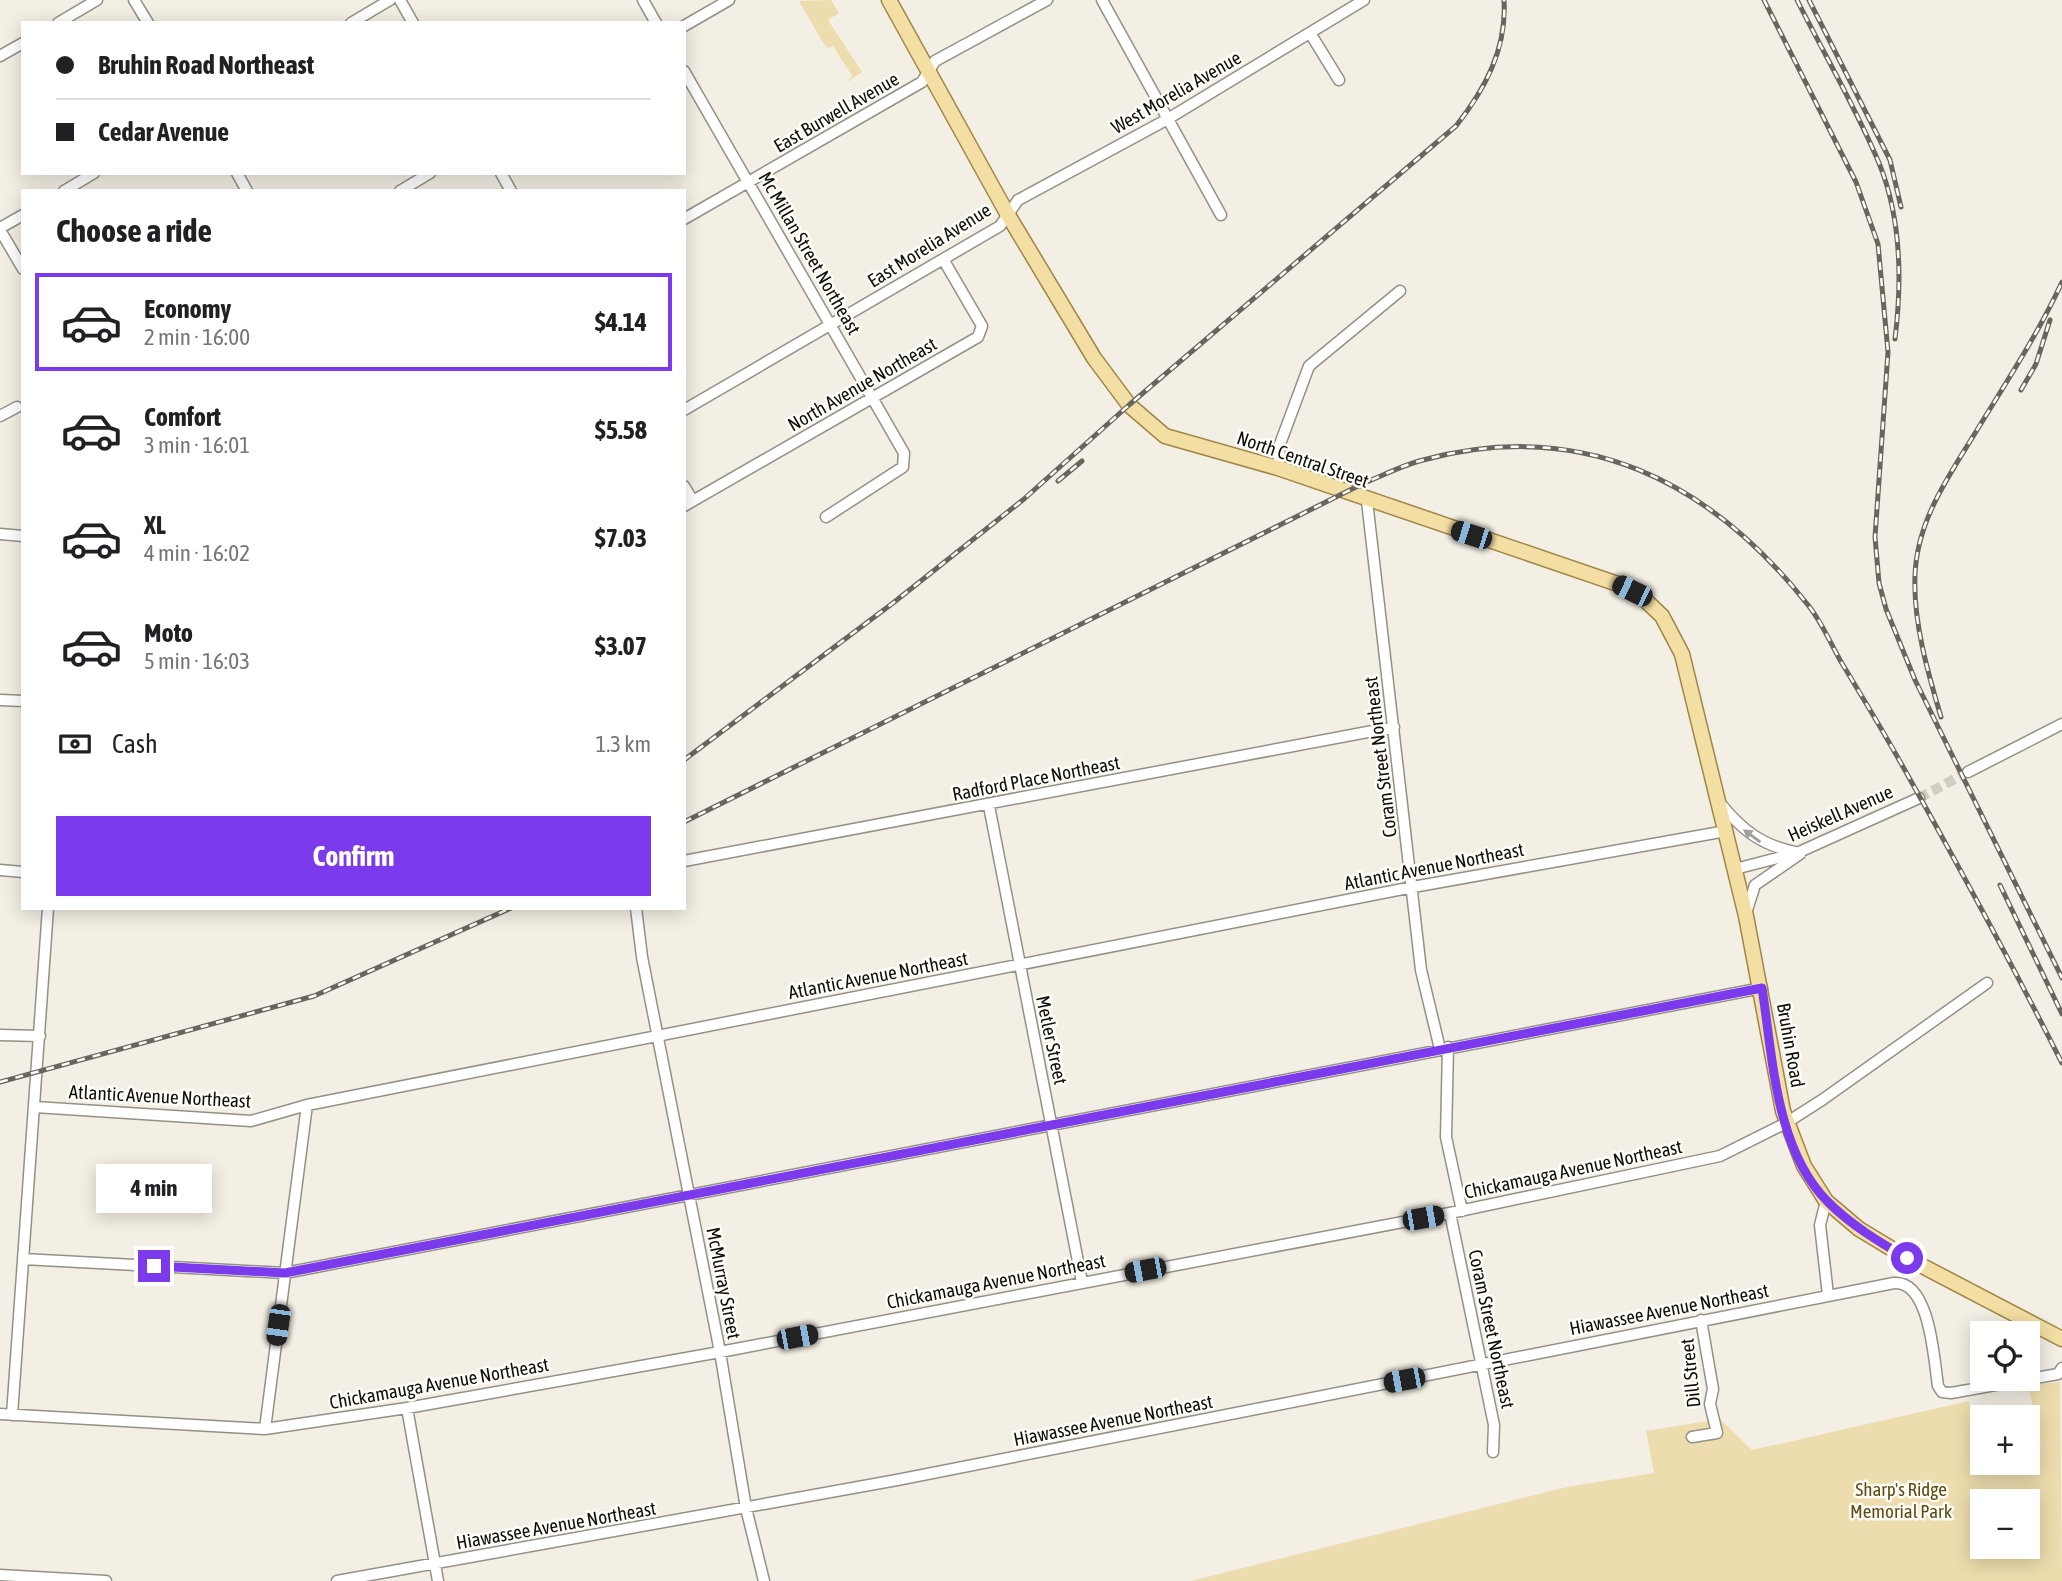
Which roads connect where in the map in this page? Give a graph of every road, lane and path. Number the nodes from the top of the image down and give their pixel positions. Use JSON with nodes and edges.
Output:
{"nodes":[{"id":1,"x":97,"y":0,"type":"edge"},
{"id":2,"x":134,"y":0,"type":"edge"},
{"id":3,"x":390,"y":0,"type":"edge"},
{"id":4,"x":400,"y":0,"type":"edge"},
{"id":5,"x":643,"y":0,"type":"edge"},
{"id":6,"x":729,"y":0,"type":"edge"},
{"id":7,"x":889,"y":0,"type":"edge"},
{"id":8,"x":1047,"y":0,"type":"edge"},
{"id":9,"x":1102,"y":0,"type":"edge"},
{"id":10,"x":1364,"y":0,"type":"edge"},
{"id":11,"x":61,"y":21,"type":"edge"},
{"id":12,"x":147,"y":21,"type":"edge"},
{"id":13,"x":354,"y":21,"type":"edge"},
{"id":14,"x":412,"y":21,"type":"edge"},
{"id":15,"x":655,"y":21,"type":"edge"},
{"id":16,"x":686,"y":25,"type":"edge"},
{"id":17,"x":1310,"y":33,"type":"junction"},
{"id":18,"x":21,"y":44,"type":"edge"},
{"id":19,"x":0,"y":56,"type":"edge"},
{"id":20,"x":927,"y":72,"type":"junction"},
{"id":21,"x":686,"y":75,"type":"edge"},
{"id":22,"x":1339,"y":80,"type":"dead end"},
{"id":23,"x":1166,"y":120,"type":"junction"},
{"id":24,"x":91,"y":175,"type":"edge"},
{"id":25,"x":427,"y":175,"type":"edge"},
{"id":26,"x":750,"y":182,"type":"junction"},
{"id":27,"x":67,"y":189,"type":"edge"},
{"id":28,"x":403,"y":189,"type":"edge"},
{"id":29,"x":1008,"y":215,"type":"junction"},
{"id":30,"x":1221,"y":215,"type":"dead end"},
{"id":31,"x":21,"y":216,"type":"edge"},
{"id":32,"x":686,"y":218,"type":"edge"},
{"id":33,"x":0,"y":229,"type":"edge"},
{"id":34,"x":943,"y":258,"type":"junction"},
{"id":35,"x":21,"y":266,"type":"edge"},
{"id":36,"x":1400,"y":291,"type":"dead end"},
{"id":37,"x":830,"y":326,"type":"junction"},
{"id":38,"x":874,"y":397,"type":"junction"},
{"id":39,"x":17,"y":407,"type":"dead end"},
{"id":40,"x":686,"y":409,"type":"edge"},
{"id":41,"x":0,"y":416,"type":"edge"},
{"id":42,"x":1278,"y":468,"type":"junction"},
{"id":43,"x":1367,"y":501,"type":"junction"},
{"id":44,"x":689,"y":503,"type":"edge"},
{"id":45,"x":826,"y":517,"type":"dead end"},
{"id":46,"x":0,"y":534,"type":"edge"},
{"id":47,"x":21,"y":536,"type":"edge"},
{"id":48,"x":0,"y":700,"type":"edge"},
{"id":49,"x":21,"y":701,"type":"edge"},
{"id":50,"x":2062,"y":724,"type":"edge"},
{"id":51,"x":1394,"y":727,"type":"junction"},
{"id":52,"x":1968,"y":772,"type":"tunnel mouth"},
{"id":53,"x":1919,"y":798,"type":"tunnel mouth"},
{"id":54,"x":1718,"y":801,"type":"junction"},
{"id":55,"x":989,"y":806,"type":"junction"},
{"id":56,"x":1726,"y":831,"type":"junction"},
{"id":57,"x":1801,"y":851,"type":"junction"},
{"id":58,"x":686,"y":861,"type":"edge"},
{"id":59,"x":1735,"y":869,"type":"junction"},
{"id":60,"x":0,"y":870,"type":"edge"},
{"id":61,"x":21,"y":872,"type":"edge"},
{"id":62,"x":1413,"y":887,"type":"junction"},
{"id":63,"x":48,"y":910,"type":"edge"},
{"id":64,"x":636,"y":910,"type":"edge"},
{"id":65,"x":1746,"y":916,"type":"junction"},
{"id":66,"x":1021,"y":965,"type":"junction"},
{"id":67,"x":1987,"y":983,"type":"dead end"},
{"id":68,"x":1762,"y":988,"type":"junction"},
{"id":69,"x":0,"y":1035,"type":"edge"},
{"id":70,"x":658,"y":1035,"type":"junction"},
{"id":71,"x":40,"y":1036,"type":"junction"},
{"id":72,"x":1444,"y":1048,"type":"junction"},
{"id":73,"x":307,"y":1105,"type":"junction"},
{"id":74,"x":34,"y":1107,"type":"junction"},
{"id":75,"x":1786,"y":1123,"type":"junction"},
{"id":76,"x":1051,"y":1125,"type":"junction"},
{"id":77,"x":688,"y":1195,"type":"junction"},
{"id":78,"x":1826,"y":1201,"type":"junction"},
{"id":79,"x":1462,"y":1211,"type":"junction"},
{"id":80,"x":1450,"y":1213,"type":"junction"},
{"id":81,"x":23,"y":1259,"type":"junction"},
{"id":82,"x":285,"y":1273,"type":"junction"},
{"id":83,"x":1082,"y":1282,"type":"junction"},
{"id":84,"x":1828,"y":1295,"type":"junction"},
{"id":85,"x":1702,"y":1320,"type":"junction"},
{"id":86,"x":2062,"y":1339,"type":"edge"},
{"id":87,"x":720,"y":1352,"type":"junction"},
{"id":88,"x":1480,"y":1364,"type":"junction"},
{"id":89,"x":2062,"y":1368,"type":"edge"},
{"id":90,"x":407,"y":1408,"type":"junction"},
{"id":91,"x":0,"y":1414,"type":"edge"},
{"id":92,"x":12,"y":1415,"type":"junction"},
{"id":93,"x":265,"y":1429,"type":"junction"},
{"id":94,"x":1692,"y":1437,"type":"dead end"},
{"id":95,"x":1493,"y":1452,"type":"dead end"},
{"id":96,"x":746,"y":1508,"type":"junction"},
{"id":97,"x":436,"y":1564,"type":"junction"},
{"id":98,"x":0,"y":1575,"type":"edge"},
{"id":99,"x":106,"y":1581,"type":"edge"},
{"id":100,"x":337,"y":1581,"type":"edge"},
{"id":101,"x":439,"y":1581,"type":"edge"},
{"id":102,"x":764,"y":1581,"type":"edge"}],
"edges":[{"from":1,"to":11,"type":"street"},
{"from":2,"to":12,"type":"street"},
{"from":3,"to":13,"type":"street"},
{"from":4,"to":14,"type":"street"},
{"from":5,"to":15,"type":"street"},
{"from":6,"to":16,"type":"street"},
{"from":7,"to":20,"type":"main road","name":"North Central Street"},
{"from":8,"to":20,"type":"street","name":"East Burwell Avenue"},
{"from":9,"to":23,"type":"street"},
{"from":10,"to":17,"type":"street","name":"West Morelia Avenue"},
{"from":17,"to":22,"type":"street"},
{"from":17,"to":23,"type":"street","name":"West Morelia Avenue"},
{"from":18,"to":19,"type":"street"},
{"from":20,"to":26,"type":"street","name":"East Burwell Avenue"},
{"from":20,"to":29,"type":"main road","name":"North Central Street"},
{"from":21,"to":26,"type":"street","name":"Mc Millan Street Northeast"},
{"from":23,"to":29,"type":"street","name":"West Morelia Avenue"},
{"from":23,"to":30,"type":"street"},
{"from":24,"to":27,"type":"street"},
{"from":25,"to":28,"type":"street"},
{"from":26,"to":32,"type":"street","name":"East Burwell Avenue"},
{"from":26,"to":37,"type":"street","name":"Mc Millan Street Northeast"},
{"from":29,"to":34,"type":"street","name":"East Morelia Avenue"},
{"from":29,"to":42,"type":"main road","name":"North Central Street"},
{"from":31,"to":33,"type":"street"},
{"from":33,"to":35,"type":"street"},
{"from":34,"to":37,"type":"street","name":"East Morelia Avenue"},
{"from":34,"to":38,"type":"street","name":"North Avenue Northeast"},
{"from":36,"to":42,"type":"street"},
{"from":37,"to":38,"type":"street","name":"Mc Millan Street Northeast"},
{"from":37,"to":40,"type":"street","name":"East Morelia Avenue"},
{"from":38,"to":44,"type":"street","name":"North Avenue Northeast"},
{"from":38,"to":45,"type":"street","name":"Mc Millan Street Northeast"},
{"from":39,"to":41,"type":"street"},
{"from":42,"to":43,"type":"main road","name":"North Central Street"},
{"from":43,"to":51,"type":"street","name":"Coram Street Northeast"},
{"from":43,"to":54,"type":"main road","name":"North Central Street"},
{"from":46,"to":47,"type":"street"},
{"from":48,"to":49,"type":"street"},
{"from":50,"to":52,"type":"street"},
{"from":51,"to":55,"type":"street","name":"Radford Place Northeast"},
{"from":51,"to":62,"type":"street","name":"Coram Street Northeast"},
{"from":53,"to":57,"type":"street","name":"Heiskell Avenue"},
{"from":54,"to":56,"type":"main road","name":"North Central Street"},
{"from":57,"to":54,"type":"street","one_way":true},
{"from":55,"to":58,"type":"street","name":"Radford Place Northeast"},
{"from":55,"to":66,"type":"street","name":"Metler Street"},
{"from":56,"to":59,"type":"main road","name":"North Central Street"},
{"from":56,"to":62,"type":"street","name":"Atlantic Avenue Northeast"},
{"from":57,"to":59,"type":"street","name":"Heiskell Avenue"},
{"from":57,"to":65,"type":"street"},
{"from":59,"to":65,"type":"main road","name":"Bruhin Road"},
{"from":60,"to":61,"type":"street"},
{"from":62,"to":66,"type":"street","name":"Atlantic Avenue Northeast"},
{"from":62,"to":72,"type":"street","name":"Coram Street Northeast"},
{"from":63,"to":71,"type":"street"},
{"from":64,"to":70,"type":"street","name":"McMurray Street"},
{"from":65,"to":68,"type":"main road","name":"Bruhin Road"},
{"from":66,"to":70,"type":"street","name":"Atlantic Avenue Northeast"},
{"from":66,"to":76,"type":"street","name":"Metler Street"},
{"from":67,"to":75,"type":"street","name":"Chickamauga Avenue Northeast"},
{"from":68,"to":72,"type":"street"},
{"from":68,"to":75,"type":"main road","name":"Bruhin Road"},
{"from":69,"to":71,"type":"street"},
{"from":70,"to":73,"type":"street","name":"Atlantic Avenue Northeast"},
{"from":70,"to":77,"type":"street","name":"McMurray Street"},
{"from":71,"to":74,"type":"street"},
{"from":72,"to":76,"type":"street"},
{"from":72,"to":79,"type":"street","name":"Coram Street Northeast"},
{"from":73,"to":74,"type":"street","name":"Atlantic Avenue Northeast"},
{"from":73,"to":82,"type":"street"},
{"from":74,"to":81,"type":"street"},
{"from":75,"to":78,"type":"main road","name":"Bruhin Road"},
{"from":75,"to":79,"type":"street","name":"Chickamauga Avenue Northeast"},
{"from":76,"to":77,"type":"street"},
{"from":76,"to":83,"type":"street","name":"Metler Street"},
{"from":77,"to":82,"type":"street"},
{"from":77,"to":87,"type":"street","name":"McMurray Street"},
{"from":78,"to":84,"type":"street"},
{"from":78,"to":86,"type":"main road","name":"Bruhin Road"},
{"from":79,"to":80,"type":"street","name":"Chickamauga Avenue Northeast"},
{"from":80,"to":83,"type":"street","name":"Chickamauga Avenue Northeast"},
{"from":80,"to":88,"type":"street","name":"Coram Street Northeast"},
{"from":81,"to":82,"type":"street"},
{"from":81,"to":92,"type":"street"},
{"from":82,"to":93,"type":"street"},
{"from":83,"to":87,"type":"street","name":"Chickamauga Avenue Northeast"},
{"from":84,"to":85,"type":"street","name":"Hiawassee Avenue Northeast"},
{"from":84,"to":89,"type":"street","name":"Hiawassee Avenue Northeast"},
{"from":85,"to":88,"type":"street","name":"Hiawassee Avenue Northeast"},
{"from":85,"to":94,"type":"street","name":"Dill Street"},
{"from":87,"to":90,"type":"street","name":"Chickamauga Avenue Northeast"},
{"from":87,"to":96,"type":"street","name":"McMurray Street"},
{"from":88,"to":95,"type":"street","name":"Coram Street Northeast"},
{"from":88,"to":96,"type":"street","name":"Hiawassee Avenue Northeast"},
{"from":90,"to":93,"type":"street","name":"Chickamauga Avenue Northeast"},
{"from":90,"to":97,"type":"street"},
{"from":91,"to":92,"type":"street","name":"Chickamauga Avenue Northeast"},
{"from":92,"to":93,"type":"street","name":"Chickamauga Avenue Northeast"},
{"from":96,"to":97,"type":"street","name":"Hiawassee Avenue Northeast"},
{"from":96,"to":102,"type":"street","name":"McMurray Street"},
{"from":97,"to":100,"type":"street","name":"Hiawassee Avenue Northeast"},
{"from":97,"to":101,"type":"street"},
{"from":98,"to":99,"type":"street"}]}
